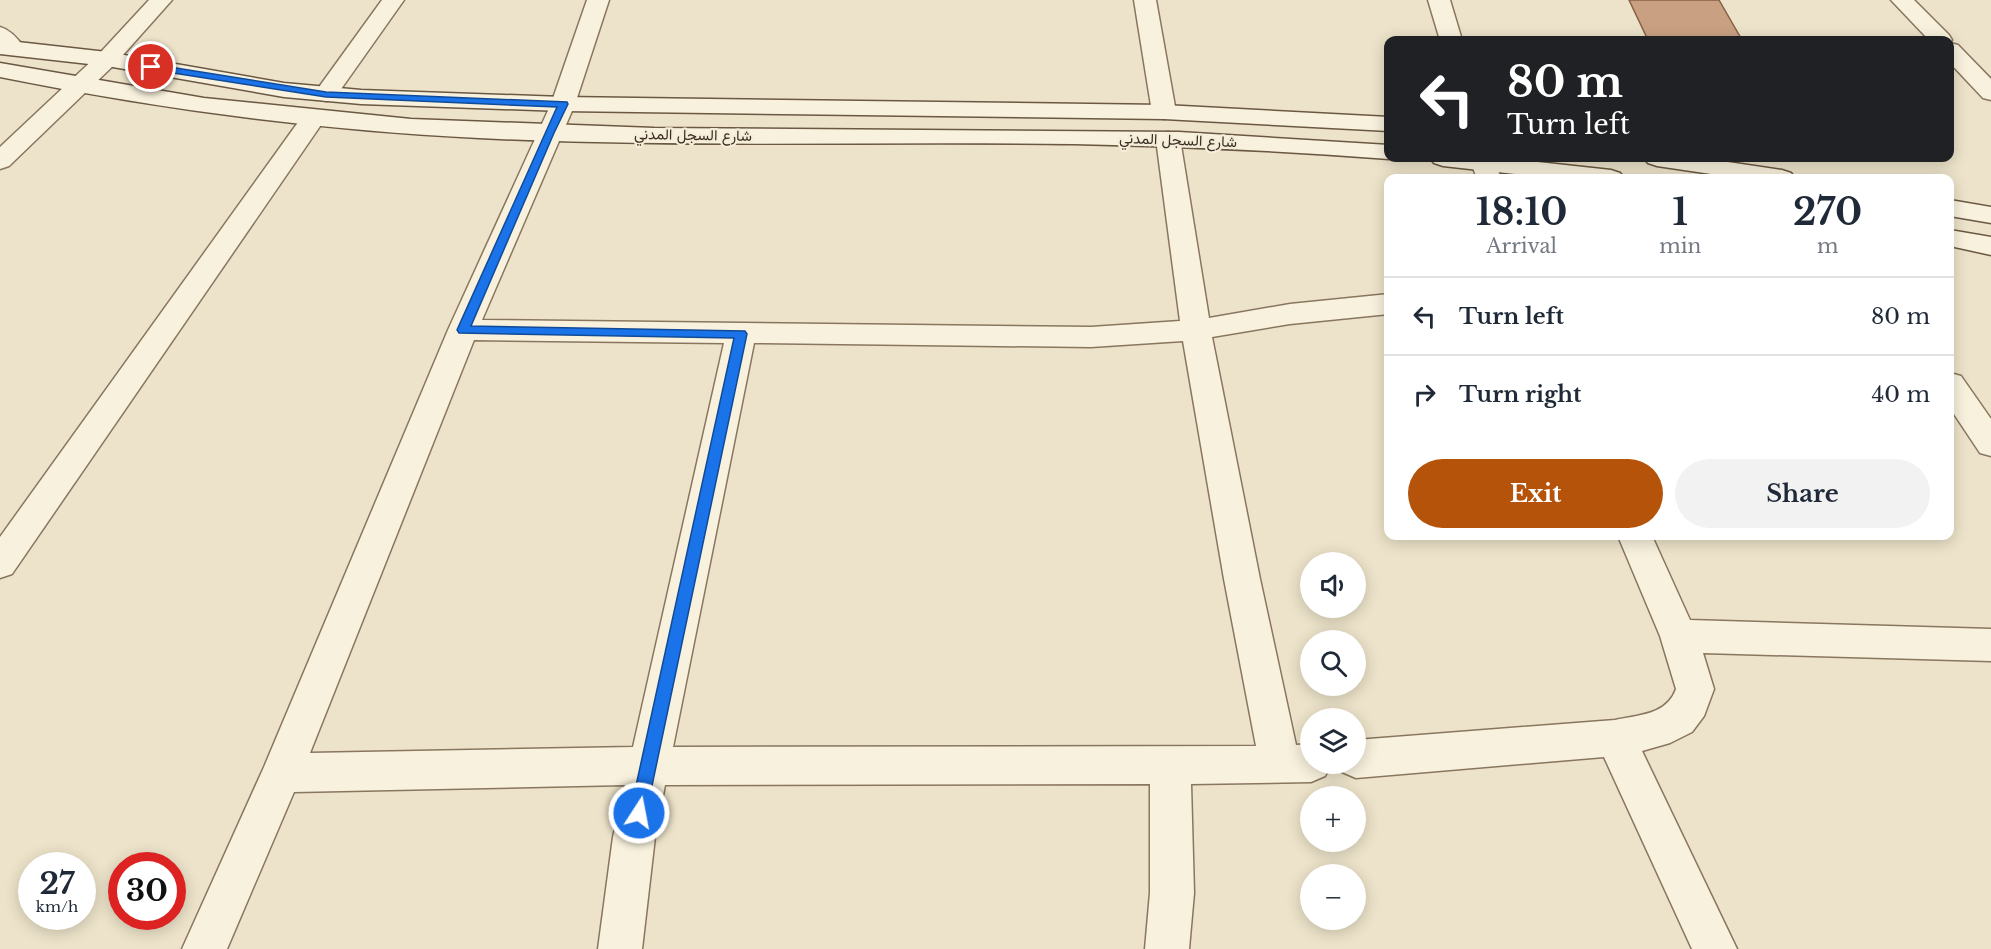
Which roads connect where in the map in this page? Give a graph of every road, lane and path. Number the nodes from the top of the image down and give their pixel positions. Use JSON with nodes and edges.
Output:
{"nodes":[{"id":1,"x":161,"y":0,"type":"edge"},
{"id":2,"x":393,"y":0,"type":"edge"},
{"id":3,"x":598,"y":0,"type":"edge"},
{"id":4,"x":1144,"y":0,"type":"edge"},
{"id":5,"x":1439,"y":0,"type":"edge"},
{"id":6,"x":1902,"y":0,"type":"edge"},
{"id":7,"x":1451,"y":36,"type":"edge"},
{"id":8,"x":1937,"y":36,"type":"edge"},
{"id":9,"x":5,"y":43,"type":"edge"},
{"id":10,"x":1954,"y":54,"type":"edge"},
{"id":11,"x":107,"y":59,"type":"junction"},
{"id":12,"x":0,"y":70,"type":"edge"},
{"id":13,"x":78,"y":87,"type":"junction"},
{"id":14,"x":1991,"y":93,"type":"edge"},
{"id":15,"x":320,"y":106,"type":"junction"},
{"id":16,"x":556,"y":119,"type":"junction"},
{"id":17,"x":1384,"y":124,"type":"edge"},
{"id":18,"x":1166,"y":125,"type":"junction"},
{"id":19,"x":10,"y":142,"type":"edge"},
{"id":20,"x":1384,"y":152,"type":"edge"},
{"id":21,"x":0,"y":161,"type":"edge"},
{"id":22,"x":1457,"y":162,"type":"edge"},
{"id":23,"x":1682,"y":162,"type":"edge"},
{"id":24,"x":1486,"y":170,"type":"edge"},
{"id":25,"x":1548,"y":174,"type":"edge"},
{"id":26,"x":1757,"y":174,"type":"edge"},
{"id":27,"x":1954,"y":209,"type":"edge"},
{"id":28,"x":1991,"y":215,"type":"edge"},
{"id":29,"x":1954,"y":239,"type":"edge"},
{"id":30,"x":1991,"y":246,"type":"edge"},
{"id":31,"x":1384,"y":305,"type":"edge"},
{"id":32,"x":463,"y":330,"type":"junction"},
{"id":33,"x":1196,"y":330,"type":"junction"},
{"id":34,"x":741,"y":334,"type":"junction"},
{"id":35,"x":1954,"y":390,"type":"edge"},
{"id":36,"x":1991,"y":444,"type":"edge"},
{"id":37,"x":1637,"y":540,"type":"edge"},
{"id":38,"x":0,"y":564,"type":"edge"},
{"id":39,"x":1679,"y":636,"type":"junction"},
{"id":40,"x":1991,"y":645,"type":"edge"},
{"id":41,"x":1615,"y":738,"type":"junction"},
{"id":42,"x":1366,"y":758,"type":"edge"},
{"id":43,"x":1296,"y":764,"type":"edge"},
{"id":44,"x":1170,"y":765,"type":"junction"},
{"id":45,"x":648,"y":766,"type":"junction"},
{"id":46,"x":282,"y":773,"type":"junction"},
{"id":47,"x":204,"y":949,"type":"edge"},
{"id":48,"x":620,"y":949,"type":"edge"},
{"id":49,"x":1167,"y":949,"type":"edge"},
{"id":50,"x":1715,"y":949,"type":"edge"}],
"edges":[{"from":1,"to":11,"type":"street"},
{"from":2,"to":15,"type":"street"},
{"from":3,"to":16,"type":"street"},
{"from":4,"to":18,"type":"street"},
{"from":5,"to":7,"type":"street"},
{"from":6,"to":8,"type":"street"},
{"from":9,"to":11,"type":"street","name":"شارع السجل المدني"},
{"from":10,"to":14,"type":"street"},
{"from":11,"to":13,"type":"street"},
{"from":11,"to":15,"type":"street","name":"شارع السجل المدني"},
{"from":12,"to":13,"type":"street","name":"شارع السجل المدني"},
{"from":13,"to":15,"type":"street","name":"شارع السجل المدني"},
{"from":13,"to":19,"type":"street"},
{"from":15,"to":16,"type":"street","name":"شارع السجل المدني"},
{"from":15,"to":16,"type":"street","name":"شارع السجل المدني"},
{"from":15,"to":38,"type":"street"},
{"from":16,"to":18,"type":"street","name":"شارع السجل المدني"},
{"from":16,"to":18,"type":"street","name":"شارع السجل المدني"},
{"from":16,"to":32,"type":"street"},
{"from":17,"to":18,"type":"street","name":"شارع السجل المدني"},
{"from":18,"to":20,"type":"street","name":"شارع السجل المدني"},
{"from":18,"to":33,"type":"street"},
{"from":19,"to":21,"type":"street"},
{"from":22,"to":24,"type":"street"},
{"from":23,"to":26,"type":"street"},
{"from":24,"to":25,"type":"street"},
{"from":27,"to":28,"type":"street"},
{"from":29,"to":30,"type":"street"},
{"from":31,"to":33,"type":"street"},
{"from":32,"to":34,"type":"street"},
{"from":32,"to":46,"type":"street"},
{"from":33,"to":34,"type":"street"},
{"from":33,"to":43,"type":"street"},
{"from":34,"to":45,"type":"street"},
{"from":35,"to":36,"type":"street"},
{"from":37,"to":39,"type":"street"},
{"from":39,"to":40,"type":"street"},
{"from":39,"to":41,"type":"street"},
{"from":41,"to":42,"type":"street"},
{"from":41,"to":50,"type":"street"},
{"from":43,"to":44,"type":"street"},
{"from":44,"to":45,"type":"street"},
{"from":44,"to":49,"type":"street"},
{"from":45,"to":46,"type":"street"},
{"from":45,"to":48,"type":"street"},
{"from":46,"to":47,"type":"street"}]}
